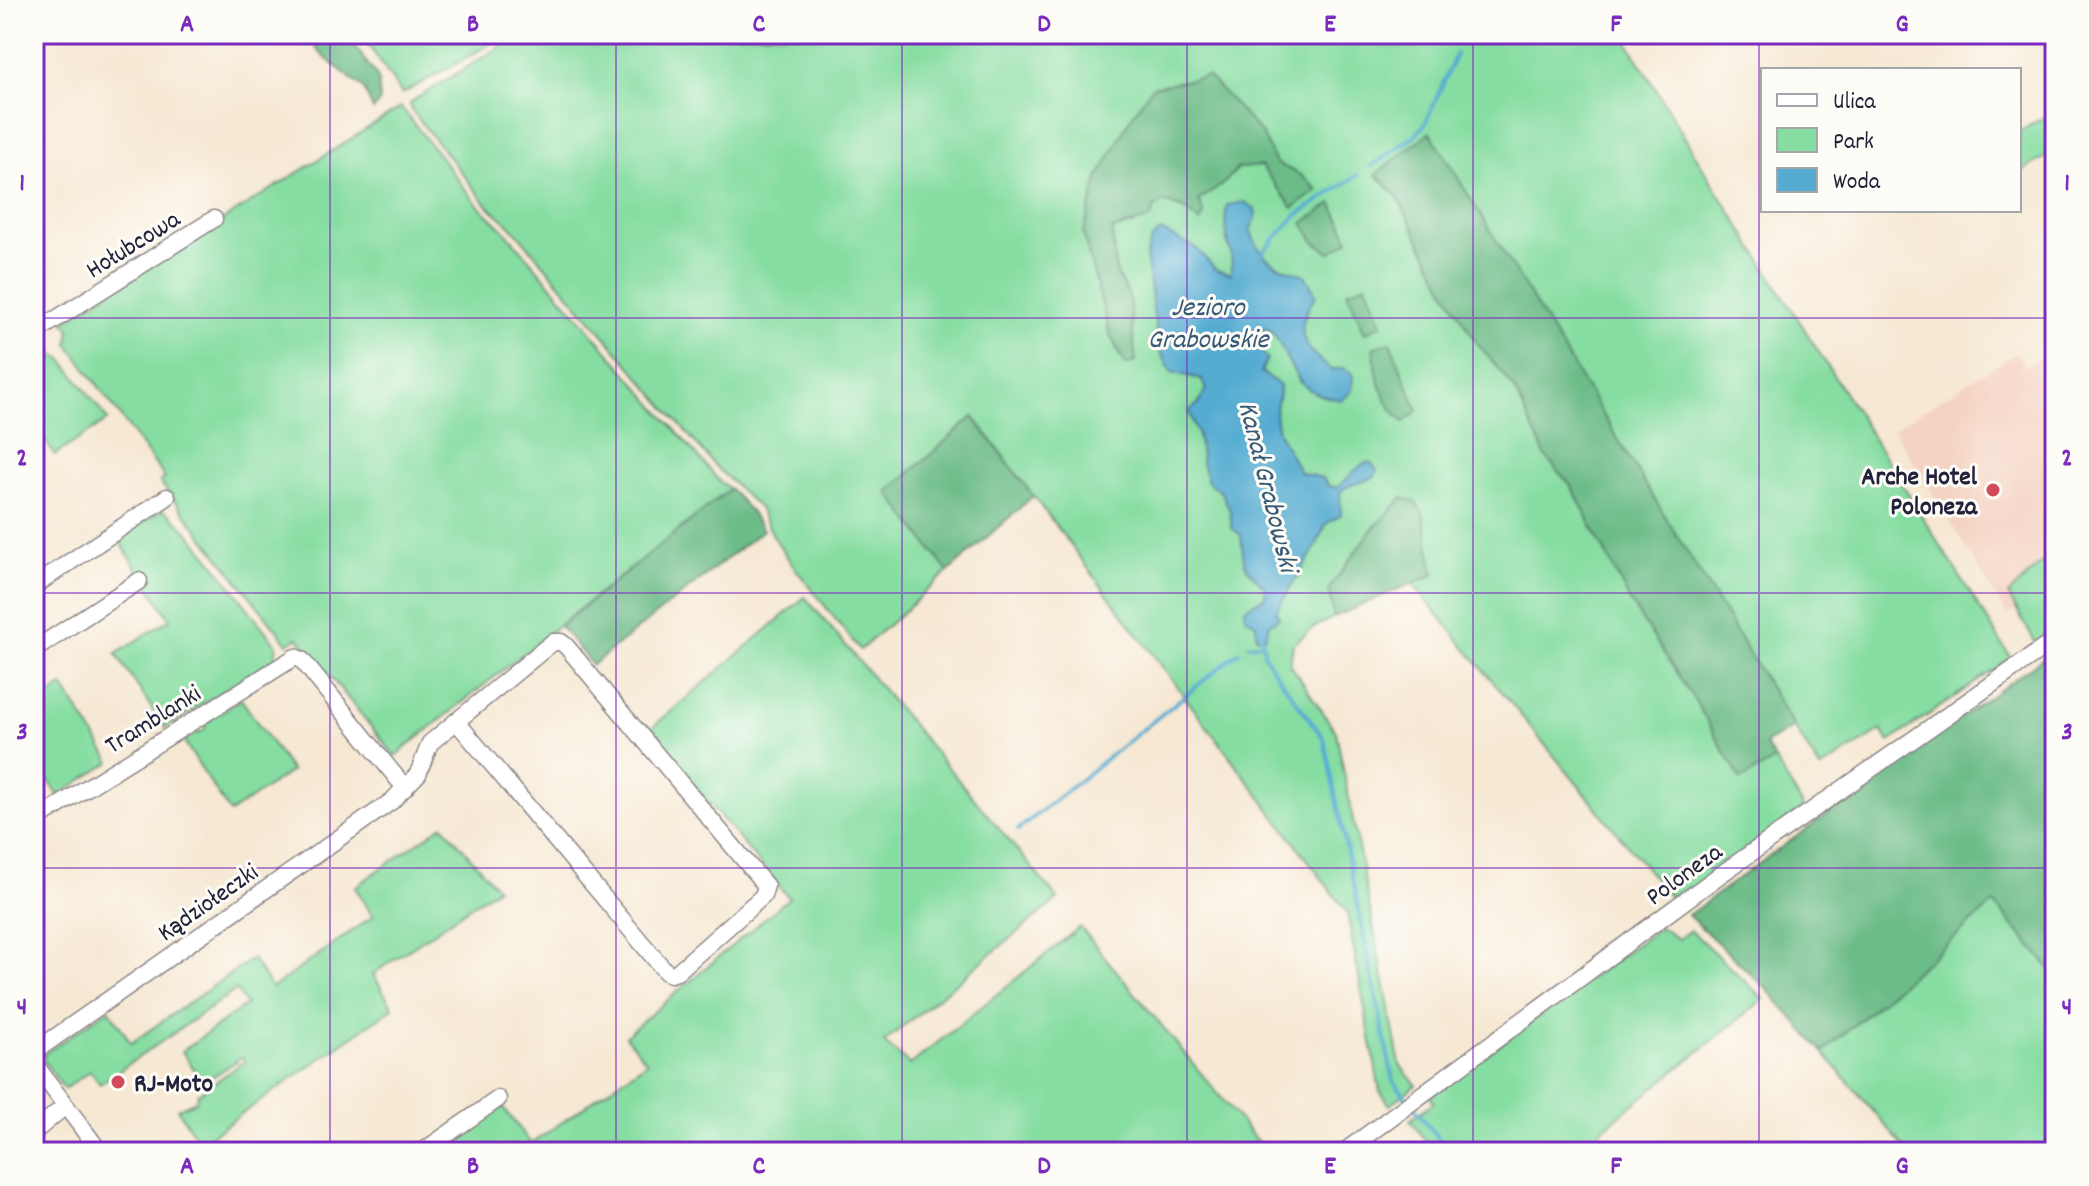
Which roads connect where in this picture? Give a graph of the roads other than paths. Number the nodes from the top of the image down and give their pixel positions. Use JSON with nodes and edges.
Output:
{"nodes":[{"id":1,"x":214,"y":219,"type":"dead end"},
{"id":2,"x":34,"y":333,"type":"edge"},
{"id":3,"x":167,"y":497,"type":"dead end"},
{"id":4,"x":139,"y":581,"type":"dead end"},
{"id":5,"x":34,"y":586,"type":"edge"},
{"id":6,"x":2055,"y":640,"type":"edge"},
{"id":7,"x":34,"y":650,"type":"edge"},
{"id":8,"x":456,"y":721,"type":"junction"},
{"id":9,"x":405,"y":788,"type":"junction"},
{"id":10,"x":34,"y":821,"type":"edge"},
{"id":11,"x":34,"y":1052,"type":"edge"},
{"id":12,"x":34,"y":1063,"type":"edge"},
{"id":13,"x":498,"y":1099,"type":"dead end"},
{"id":14,"x":65,"y":1106,"type":"junction"},
{"id":15,"x":34,"y":1132,"type":"edge"},
{"id":16,"x":100,"y":1152,"type":"edge"},
{"id":17,"x":422,"y":1152,"type":"edge"},
{"id":18,"x":1344,"y":1152,"type":"edge"}],
"edges":[{"from":1,"to":2,"type":"street","name":"Hołubcowa"},
{"from":3,"to":5,"type":"street"},
{"from":4,"to":7,"type":"street"},
{"from":6,"to":18,"type":"street","name":"Poloneza"},
{"from":8,"to":8,"type":"street","name":"Kądziołeczki"},
{"from":8,"to":9,"type":"street","name":"Kądziołeczki"},
{"from":9,"to":10,"type":"street","name":"Tramblanki"},
{"from":9,"to":11,"type":"street","name":"Kądziołeczki"},
{"from":12,"to":14,"type":"street"},
{"from":13,"to":17,"type":"street"},
{"from":14,"to":15,"type":"street"},
{"from":14,"to":16,"type":"street"}]}
